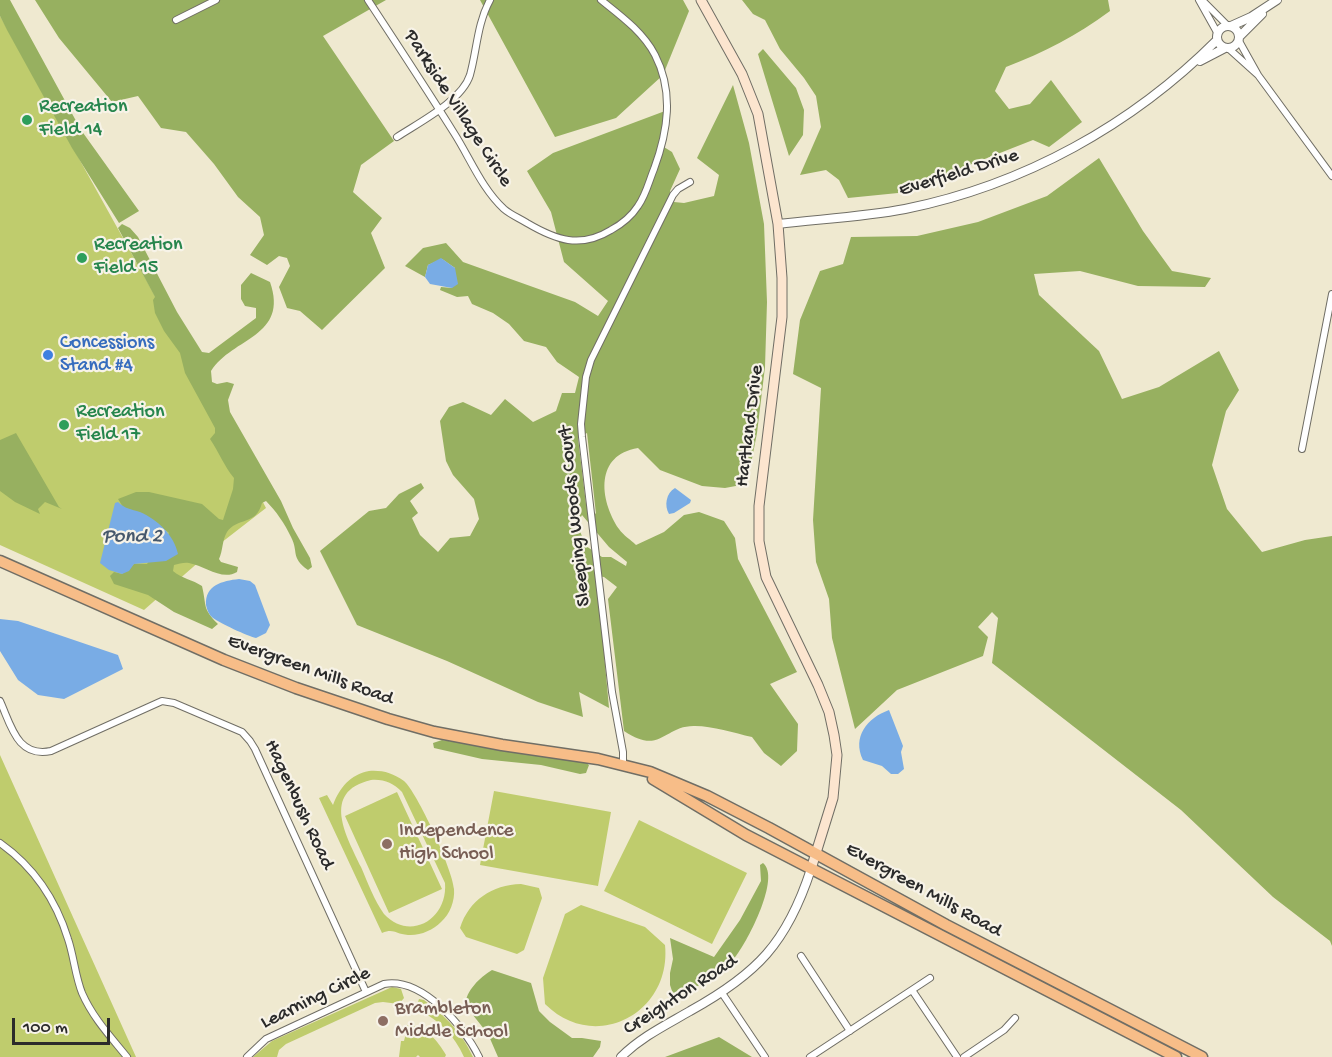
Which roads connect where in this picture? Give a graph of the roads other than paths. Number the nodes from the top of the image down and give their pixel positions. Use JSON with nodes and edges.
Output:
{"nodes":[{"id":1,"x":216,"y":0,"type":"edge"},
{"id":2,"x":368,"y":0,"type":"edge"},
{"id":3,"x":490,"y":0,"type":"edge"},
{"id":4,"x":602,"y":0,"type":"edge"},
{"id":5,"x":702,"y":0,"type":"edge"},
{"id":6,"x":1200,"y":0,"type":"edge"},
{"id":7,"x":1277,"y":0,"type":"edge"},
{"id":8,"x":1268,"y":7,"type":"junction"},
{"id":9,"x":176,"y":20,"type":"dead end"},
{"id":10,"x":1230,"y":26,"type":"junction"},
{"id":11,"x":1217,"y":37,"type":"junction"},
{"id":12,"x":1239,"y":38,"type":"junction"},
{"id":13,"x":1226,"y":48,"type":"junction"},
{"id":14,"x":1191,"y":66,"type":"junction"},
{"id":15,"x":1258,"y":75,"type":"junction"},
{"id":16,"x":439,"y":109,"type":"junction"},
{"id":17,"x":397,"y":138,"type":"dead end"},
{"id":18,"x":1332,"y":176,"type":"edge"},
{"id":19,"x":690,"y":182,"type":"dead end"},
{"id":20,"x":778,"y":224,"type":"junction"},
{"id":21,"x":1332,"y":294,"type":"edge"},
{"id":22,"x":1302,"y":449,"type":"dead end"},
{"id":23,"x":0,"y":561,"type":"edge"},
{"id":24,"x":0,"y":701,"type":"edge"},
{"id":25,"x":623,"y":765,"type":"junction"},
{"id":26,"x":676,"y":792,"type":"junction"},
{"id":27,"x":0,"y":843,"type":"edge"},
{"id":28,"x":816,"y":853,"type":"junction"},
{"id":29,"x":811,"y":869,"type":"junction"},
{"id":30,"x":801,"y":956,"type":"dead end"},
{"id":31,"x":930,"y":978,"type":"dead end"},
{"id":32,"x":912,"y":990,"type":"junction"},
{"id":33,"x":366,"y":992,"type":"junction"},
{"id":34,"x":722,"y":993,"type":"junction"},
{"id":35,"x":1015,"y":1018,"type":"dead end"},
{"id":36,"x":850,"y":1031,"type":"junction"},
{"id":37,"x":127,"y":1057,"type":"edge"},
{"id":38,"x":248,"y":1057,"type":"edge"},
{"id":39,"x":479,"y":1057,"type":"edge"},
{"id":40,"x":621,"y":1057,"type":"edge"},
{"id":41,"x":765,"y":1057,"type":"edge"},
{"id":42,"x":810,"y":1057,"type":"edge"},
{"id":43,"x":957,"y":1057,"type":"edge"},
{"id":44,"x":964,"y":1057,"type":"edge"},
{"id":45,"x":1176,"y":1057,"type":"edge"},
{"id":46,"x":1202,"y":1057,"type":"edge"}],
"edges":[{"from":1,"to":9,"type":"street"},
{"from":2,"to":16,"type":"street","name":"Parkside Village Circle"},
{"from":3,"to":16,"type":"street"},
{"from":4,"to":16,"type":"street","name":"Parkside Village Circle"},
{"from":5,"to":20,"type":"main road","name":"Hartland Drive"},
{"from":6,"to":10,"type":"street"},
{"from":6,"to":11,"type":"street"},
{"from":7,"to":8,"type":"street"},
{"from":8,"to":10,"type":"street"},
{"from":8,"to":12,"type":"street"},
{"from":10,"to":11,"type":"street"},
{"from":10,"to":12,"type":"street"},
{"from":11,"to":13,"type":"street"},
{"from":11,"to":14,"type":"street","name":"Everfield Drive"},
{"from":12,"to":13,"type":"street"},
{"from":12,"to":15,"type":"street"},
{"from":13,"to":14,"type":"street","name":"Everfield Drive"},
{"from":13,"to":15,"type":"street"},
{"from":14,"to":20,"type":"street","name":"Everfield Drive"},
{"from":15,"to":18,"type":"street"},
{"from":16,"to":17,"type":"street"},
{"from":19,"to":25,"type":"street","name":"Sleeping Woods Court"},
{"from":20,"to":28,"type":"main road","name":"Hartland Drive"},
{"from":21,"to":22,"type":"street"},
{"from":23,"to":25,"type":"main road","name":"Evergreen Mills Road"},
{"from":24,"to":33,"type":"street","name":"Hagenbush Road"},
{"from":25,"to":26,"type":"main road","name":"Evergreen Mills Road"},
{"from":25,"to":28,"type":"main road","name":"Evergreen Mills Road"},
{"from":26,"to":28,"type":"main road"},
{"from":26,"to":29,"type":"main road","name":"Evergreen Mills Road"},
{"from":27,"to":37,"type":"street"},
{"from":28,"to":29,"type":"main road","name":"Hartland Drive"},
{"from":28,"to":46,"type":"main road","name":"Evergreen Mills Road"},
{"from":29,"to":34,"type":"street","name":"Creighton Road"},
{"from":29,"to":45,"type":"main road","name":"Evergreen Mills Road"},
{"from":30,"to":36,"type":"street"},
{"from":31,"to":32,"type":"street"},
{"from":32,"to":36,"type":"street"},
{"from":32,"to":43,"type":"street"},
{"from":33,"to":38,"type":"street","name":"Learning Circle"},
{"from":33,"to":39,"type":"street","name":"Learning Circle"},
{"from":34,"to":40,"type":"street","name":"Creighton Road"},
{"from":34,"to":41,"type":"street"},
{"from":35,"to":44,"type":"street"},
{"from":36,"to":42,"type":"street"}]}
